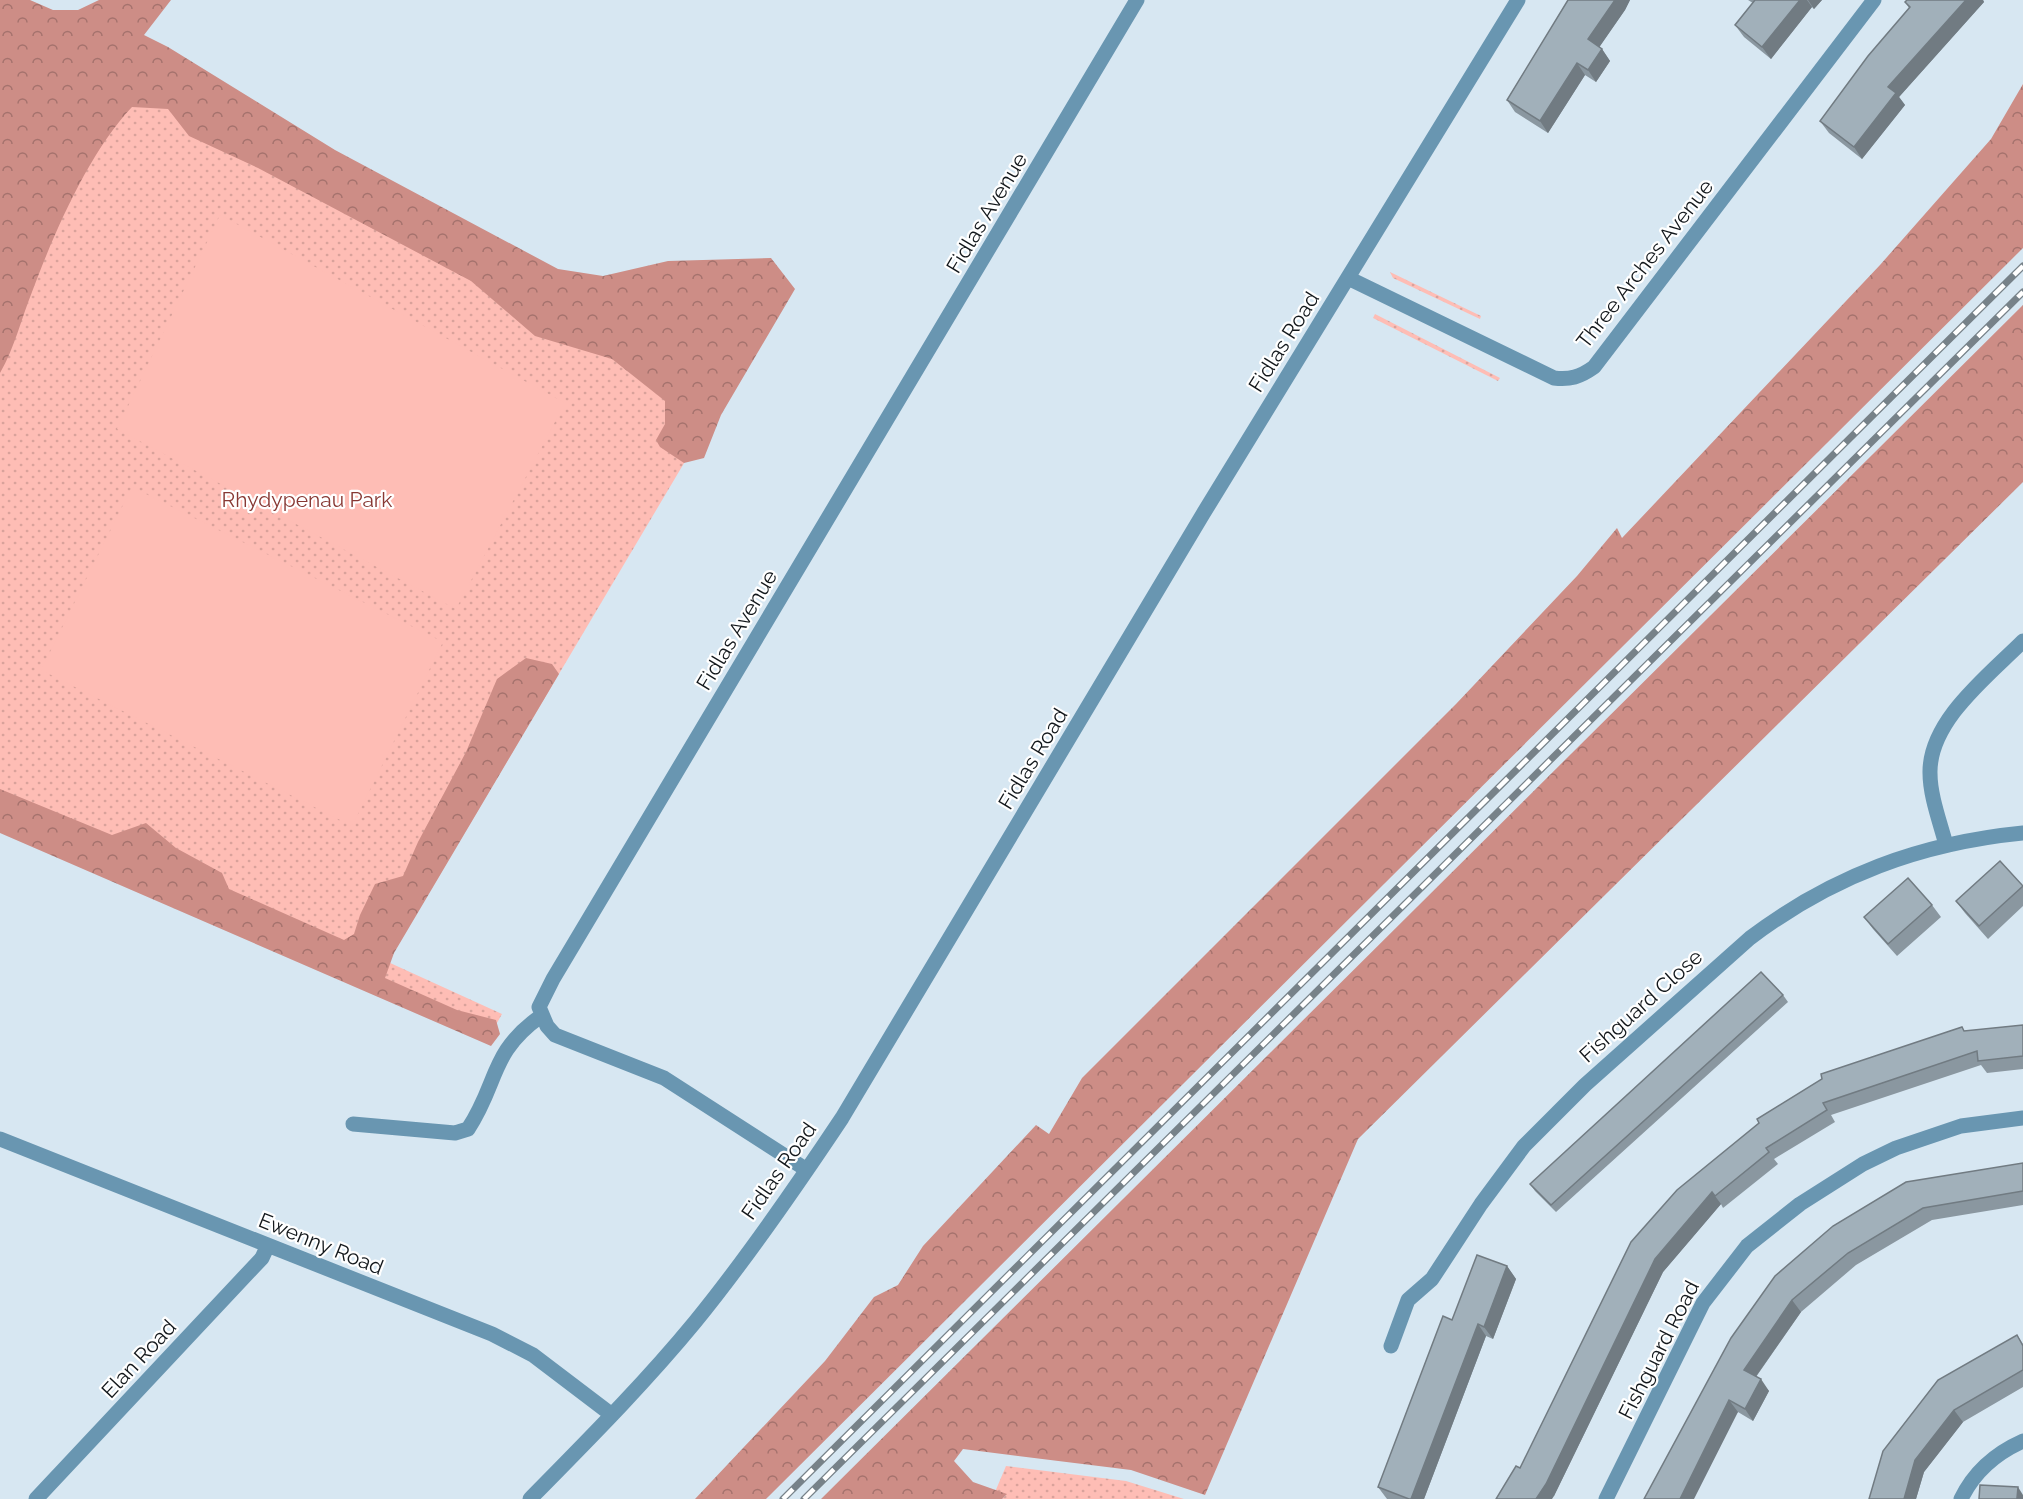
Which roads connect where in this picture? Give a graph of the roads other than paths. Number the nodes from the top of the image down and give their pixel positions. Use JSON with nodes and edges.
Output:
{"nodes":[{"id":1,"x":1137,"y":0,"type":"edge"},
{"id":2,"x":1518,"y":0,"type":"edge"},
{"id":3,"x":1874,"y":0,"type":"edge"},
{"id":4,"x":1348,"y":278,"type":"junction"},
{"id":5,"x":2023,"y":641,"type":"edge"},
{"id":6,"x":2023,"y":833,"type":"edge"},
{"id":7,"x":1946,"y":845,"type":"junction"},
{"id":8,"x":541,"y":1016,"type":"junction"},
{"id":9,"x":2023,"y":1118,"type":"edge"},
{"id":10,"x":353,"y":1124,"type":"dead end"},
{"id":11,"x":0,"y":1139,"type":"edge"},
{"id":12,"x":807,"y":1170,"type":"junction"},
{"id":13,"x":268,"y":1245,"type":"junction"},
{"id":14,"x":1391,"y":1346,"type":"dead end"},
{"id":15,"x":612,"y":1415,"type":"junction"},
{"id":16,"x":2023,"y":1441,"type":"edge"},
{"id":17,"x":36,"y":1499,"type":"edge"},
{"id":18,"x":530,"y":1499,"type":"edge"},
{"id":19,"x":1606,"y":1499,"type":"edge"},
{"id":20,"x":1961,"y":1499,"type":"edge"}],
"edges":[{"from":1,"to":8,"type":"street","name":"Fidlas Avenue"},
{"from":2,"to":4,"type":"street","name":"Fidlas Road"},
{"from":3,"to":4,"type":"street","name":"Three Arches Avenue"},
{"from":4,"to":12,"type":"street","name":"Fidlas Road"},
{"from":5,"to":7,"type":"street"},
{"from":6,"to":7,"type":"street","name":"Fishguard Close"},
{"from":7,"to":14,"type":"street","name":"Fishguard Close"},
{"from":8,"to":10,"type":"street"},
{"from":8,"to":12,"type":"street"},
{"from":9,"to":19,"type":"street","name":"Fishguard Road"},
{"from":11,"to":13,"type":"street","name":"Ewenny Road"},
{"from":12,"to":15,"type":"street","name":"Fidlas Road"},
{"from":13,"to":15,"type":"street","name":"Ewenny Road"},
{"from":13,"to":17,"type":"street","name":"Elan Road"},
{"from":15,"to":18,"type":"street","name":"Fidlas Road"},
{"from":16,"to":20,"type":"street"}]}
